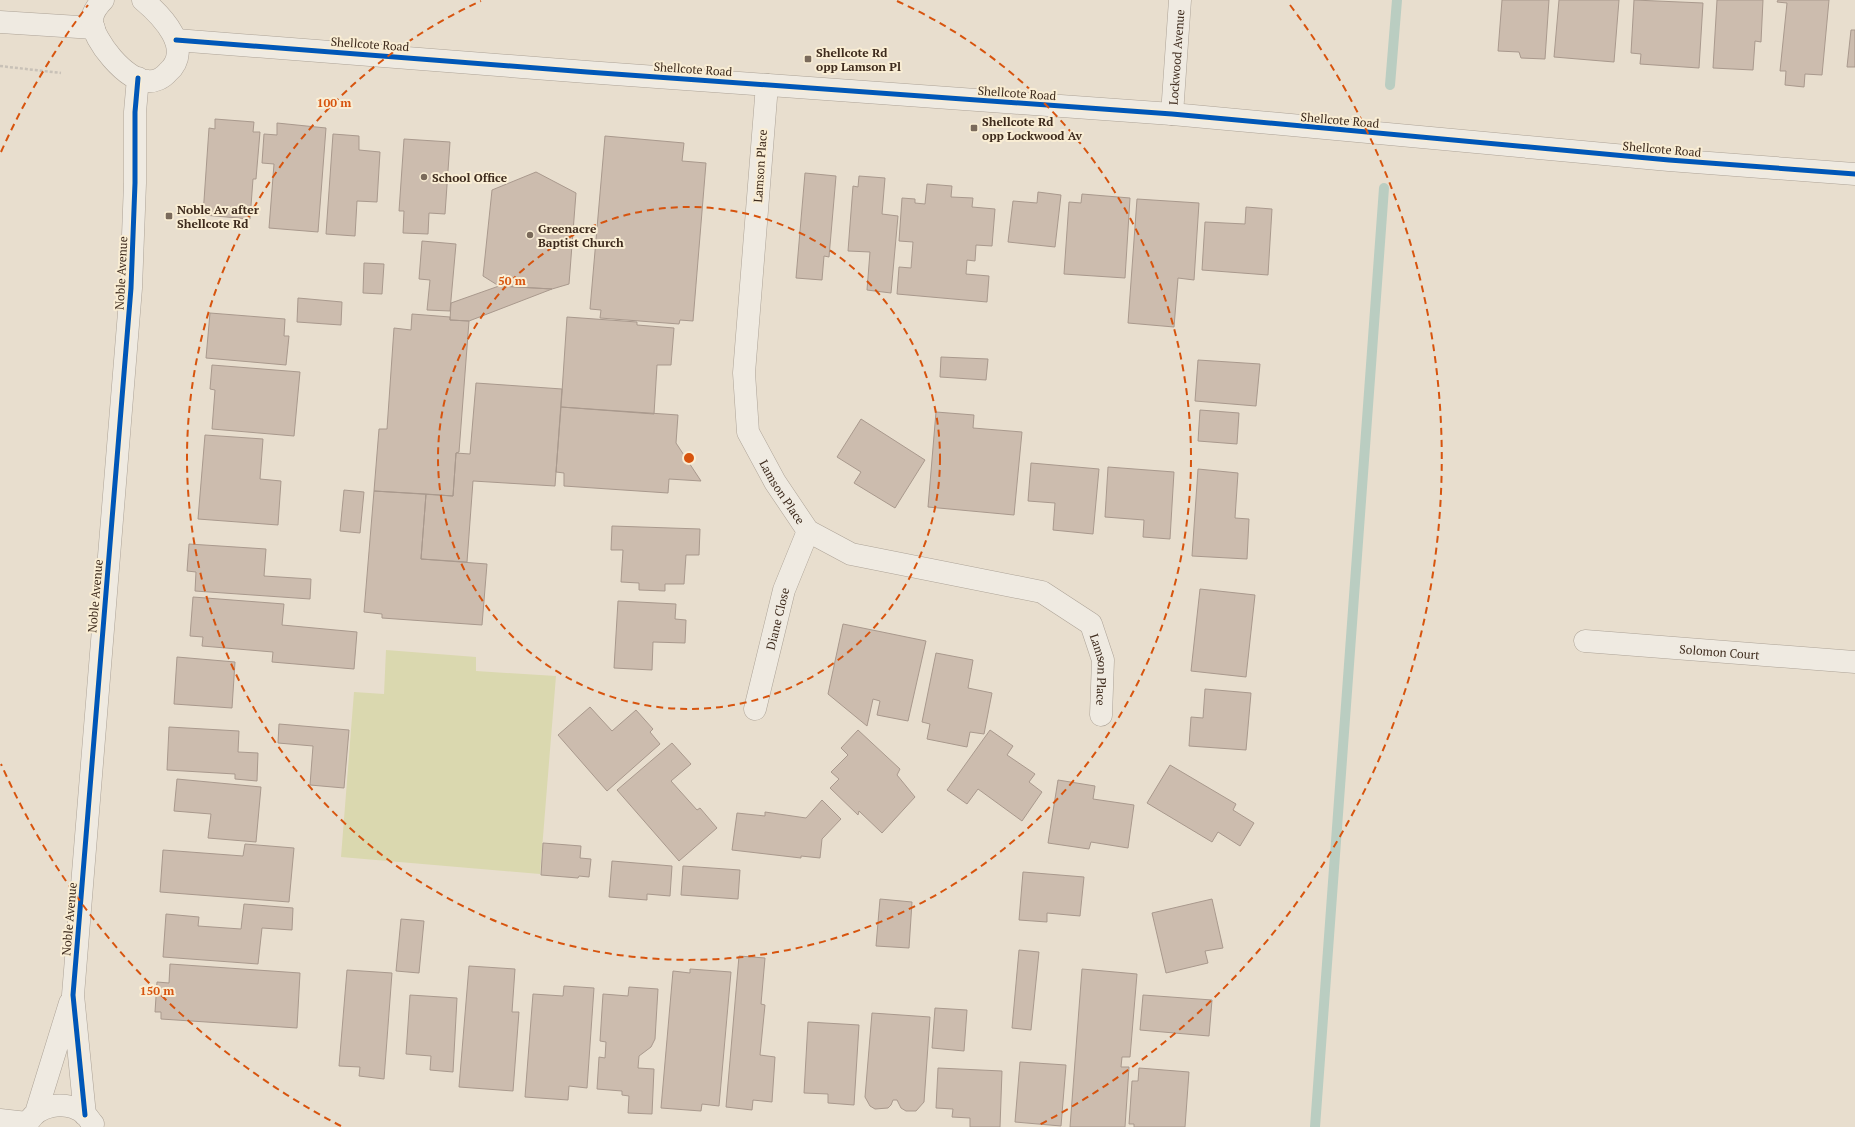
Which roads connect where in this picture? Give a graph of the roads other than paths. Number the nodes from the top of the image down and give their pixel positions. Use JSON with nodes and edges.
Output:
{"nodes":[{"id":1,"x":103,"y":0,"type":"edge"},
{"id":2,"x":143,"y":0,"type":"edge"},
{"id":3,"x":1180,"y":0,"type":"edge"},
{"id":4,"x":0,"y":22,"type":"edge"},
{"id":5,"x":94,"y":28,"type":"junction"},
{"id":6,"x":176,"y":40,"type":"junction"},
{"id":7,"x":138,"y":78,"type":"junction"},
{"id":8,"x":767,"y":85,"type":"junction"},
{"id":9,"x":1172,"y":114,"type":"junction"},
{"id":10,"x":1855,"y":174,"type":"edge"},
{"id":11,"x":808,"y":531,"type":"junction"},
{"id":12,"x":1585,"y":640,"type":"dead end"},
{"id":13,"x":1855,"y":662,"type":"edge"},
{"id":14,"x":756,"y":709,"type":"dead end"},
{"id":15,"x":1101,"y":715,"type":"dead end"},
{"id":16,"x":73,"y":995,"type":"junction"},
{"id":17,"x":0,"y":1120,"type":"edge"},
{"id":18,"x":30,"y":1121,"type":"edge"},
{"id":19,"x":93,"y":1124,"type":"edge"}],
"edges":[{"from":1,"to":5,"type":"street"},
{"from":2,"to":6,"type":"street"},
{"from":3,"to":9,"type":"street","name":"Lockwood Avenue"},
{"from":4,"to":5,"type":"street"},
{"from":5,"to":7,"type":"street"},
{"from":6,"to":7,"type":"street"},
{"from":6,"to":8,"type":"street","name":"Shellcote Road"},
{"from":7,"to":16,"type":"street","name":"Noble Avenue"},
{"from":8,"to":9,"type":"street","name":"Shellcote Road"},
{"from":8,"to":11,"type":"street","name":"Lamson Place"},
{"from":9,"to":10,"type":"street","name":"Shellcote Road"},
{"from":11,"to":14,"type":"street","name":"Diane Close"},
{"from":11,"to":15,"type":"street","name":"Lamson Place"},
{"from":12,"to":13,"type":"street","name":"Solomon Court"},
{"from":16,"to":18,"type":"street","name":"Noble Avenue"},
{"from":16,"to":19,"type":"street","name":"Noble Avenue"},
{"from":17,"to":18,"type":"street"},
{"from":18,"to":19,"type":"street"}]}
